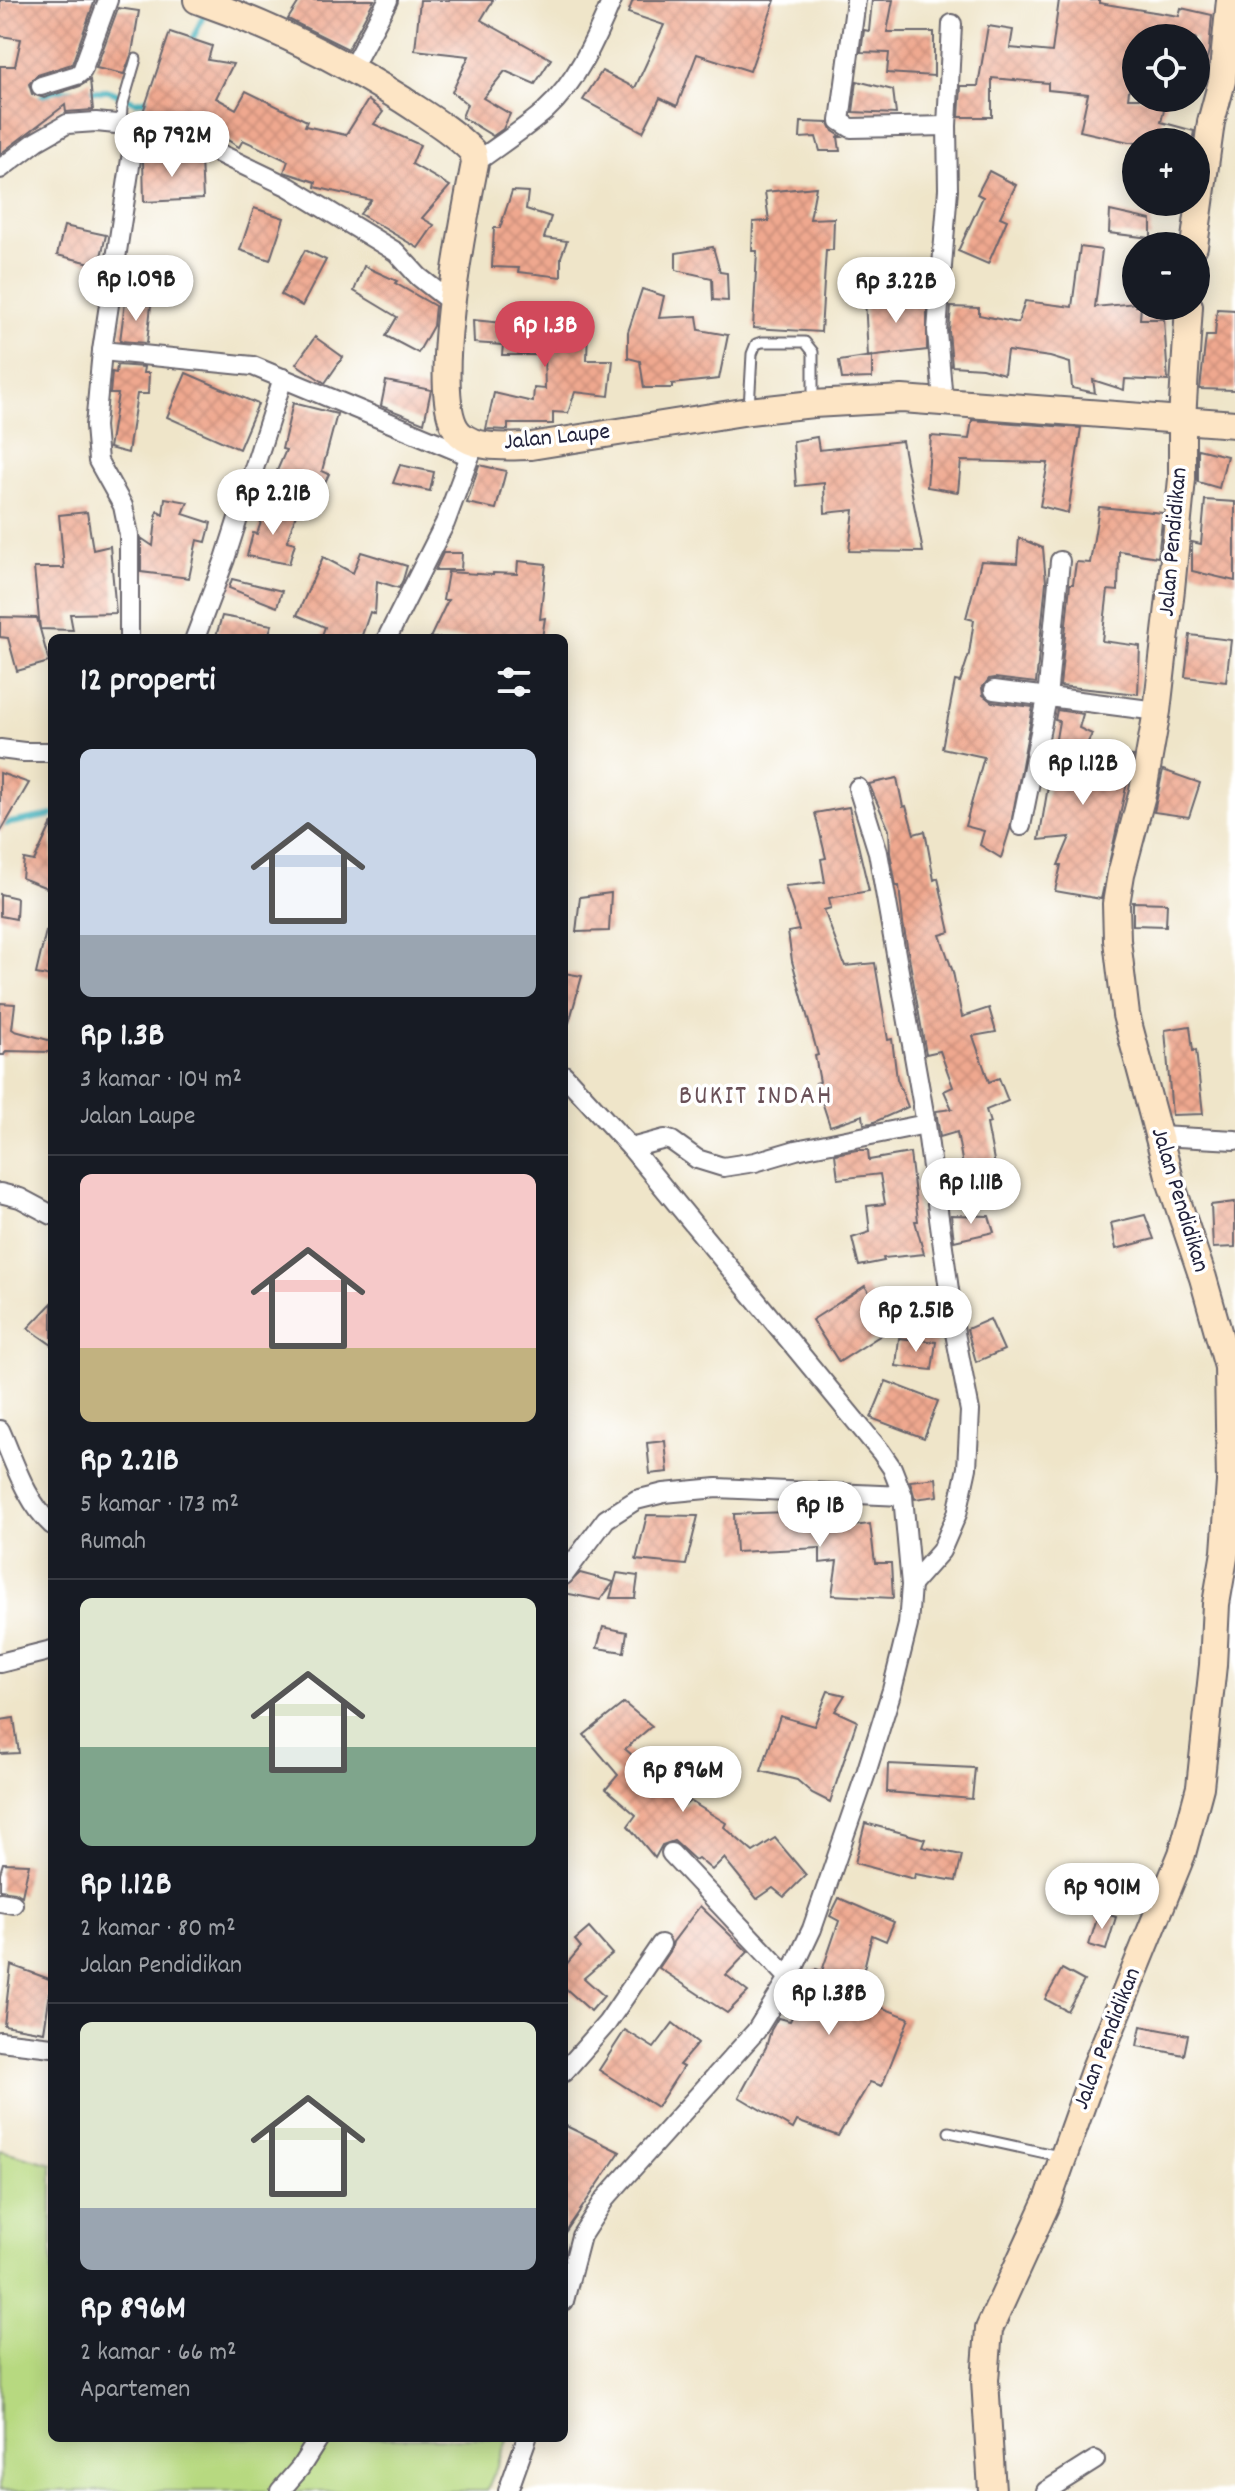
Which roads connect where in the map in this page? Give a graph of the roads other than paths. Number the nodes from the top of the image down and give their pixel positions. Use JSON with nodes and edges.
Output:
{"nodes":[{"id":1,"x":108,"y":0,"type":"edge"},
{"id":2,"x":388,"y":0,"type":"edge"},
{"id":3,"x":612,"y":0,"type":"edge"},
{"id":4,"x":856,"y":0,"type":"edge"},
{"id":5,"x":1230,"y":0,"type":"edge"},
{"id":6,"x":204,"y":2,"type":"edge"},
{"id":7,"x":952,"y":24,"type":"dead end"},
{"id":8,"x":136,"y":59,"type":"dead end"},
{"id":9,"x":352,"y":68,"type":"junction"},
{"id":10,"x":41,"y":86,"type":"dead end"},
{"id":11,"x":126,"y":119,"type":"junction"},
{"id":12,"x":947,"y":126,"type":"junction"},
{"id":13,"x":475,"y":163,"type":"junction"},
{"id":14,"x":0,"y":169,"type":"edge"},
{"id":15,"x":1196,"y":232,"type":"edge"},
{"id":16,"x":451,"y":302,"type":"junction"},
{"id":17,"x":1188,"y":320,"type":"edge"},
{"id":18,"x":102,"y":351,"type":"junction"},
{"id":19,"x":283,"y":378,"type":"junction"},
{"id":20,"x":943,"y":401,"type":"junction"},
{"id":21,"x":813,"y":404,"type":"junction"},
{"id":22,"x":749,"y":411,"type":"junction"},
{"id":23,"x":1182,"y":419,"type":"junction"},
{"id":24,"x":1235,"y":424,"type":"edge"},
{"id":25,"x":473,"y":449,"type":"junction"},
{"id":26,"x":1060,"y":561,"type":"dead end"},
{"id":27,"x":129,"y":634,"type":"edge"},
{"id":28,"x":197,"y":634,"type":"edge"},
{"id":29,"x":389,"y":634,"type":"edge"},
{"id":30,"x":994,"y":690,"type":"dead end"},
{"id":31,"x":1047,"y":698,"type":"junction"},
{"id":32,"x":1157,"y":711,"type":"junction"},
{"id":33,"x":0,"y":749,"type":"edge"},
{"id":34,"x":48,"y":752,"type":"edge"},
{"id":35,"x":858,"y":788,"type":"dead end"},
{"id":36,"x":1021,"y":826,"type":"dead end"},
{"id":37,"x":568,"y":1079,"type":"edge"},
{"id":38,"x":926,"y":1124,"type":"junction"},
{"id":39,"x":1159,"y":1136,"type":"junction"},
{"id":40,"x":1235,"y":1140,"type":"edge"},
{"id":41,"x":631,"y":1148,"type":"junction"},
{"id":42,"x":0,"y":1193,"type":"edge"},
{"id":43,"x":48,"y":1213,"type":"edge"},
{"id":44,"x":0,"y":1430,"type":"edge"},
{"id":45,"x":903,"y":1496,"type":"junction"},
{"id":46,"x":48,"y":1522,"type":"edge"},
{"id":47,"x":1230,"y":1555,"type":"edge"},
{"id":48,"x":568,"y":1570,"type":"edge"},
{"id":49,"x":911,"y":1585,"type":"junction"},
{"id":50,"x":48,"y":1651,"type":"edge"},
{"id":51,"x":0,"y":1663,"type":"edge"},
{"id":52,"x":671,"y":1853,"type":"dead end"},
{"id":53,"x":661,"y":1944,"type":"dead end"},
{"id":54,"x":789,"y":1978,"type":"junction"},
{"id":55,"x":0,"y":2041,"type":"edge"},
{"id":56,"x":48,"y":2047,"type":"edge"},
{"id":57,"x":568,"y":2067,"type":"edge"},
{"id":58,"x":949,"y":2132,"type":"dead end"},
{"id":59,"x":1062,"y":2157,"type":"junction"},
{"id":60,"x":572,"y":2233,"type":"edge"},
{"id":61,"x":568,"y":2267,"type":"edge"},
{"id":62,"x":316,"y":2442,"type":"edge"},
{"id":63,"x":526,"y":2442,"type":"edge"},
{"id":64,"x":1095,"y":2460,"type":"dead end"},
{"id":65,"x":280,"y":2491,"type":"edge"},
{"id":66,"x":508,"y":2491,"type":"edge"},
{"id":67,"x":992,"y":2491,"type":"edge"},
{"id":68,"x":1046,"y":2491,"type":"edge"}],
"edges":[{"from":1,"to":10,"type":"street"},
{"from":2,"to":9,"type":"street"},
{"from":3,"to":13,"type":"street"},
{"from":4,"to":12,"type":"street"},
{"from":5,"to":15,"type":"street"},
{"from":6,"to":9,"type":"street"},
{"from":7,"to":12,"type":"street"},
{"from":8,"to":11,"type":"lane"},
{"from":9,"to":13,"type":"street"},
{"from":11,"to":14,"type":"street"},
{"from":11,"to":16,"type":"street"},
{"from":11,"to":18,"type":"street"},
{"from":12,"to":20,"type":"street"},
{"from":13,"to":16,"type":"street","name":"Jalan Laupe"},
{"from":16,"to":25,"type":"street","name":"Jalan Laupe"},
{"from":17,"to":23,"type":"street","name":"Jalan Pendidikan"},
{"from":18,"to":19,"type":"street"},
{"from":18,"to":27,"type":"street"},
{"from":19,"to":25,"type":"street"},
{"from":19,"to":28,"type":"street"},
{"from":20,"to":21,"type":"street","name":"Jalan Laupe"},
{"from":20,"to":23,"type":"street","name":"Jalan Laupe"},
{"from":21,"to":22,"type":"street","name":"Jalan Laupe"},
{"from":21,"to":22,"type":"lane"},
{"from":22,"to":25,"type":"street","name":"Jalan Laupe"},
{"from":23,"to":24,"type":"street","name":"Jalan Laupe"},
{"from":23,"to":32,"type":"street","name":"Jalan Pendidikan"},
{"from":25,"to":29,"type":"street"},
{"from":26,"to":31,"type":"street"},
{"from":30,"to":31,"type":"street"},
{"from":31,"to":32,"type":"street"},
{"from":31,"to":36,"type":"street"},
{"from":32,"to":39,"type":"street","name":"Jalan Pendidikan"},
{"from":33,"to":34,"type":"street"},
{"from":35,"to":38,"type":"street"},
{"from":37,"to":41,"type":"street"},
{"from":38,"to":41,"type":"street"},
{"from":38,"to":49,"type":"street"},
{"from":39,"to":40,"type":"street"},
{"from":39,"to":47,"type":"street","name":"Jalan Pendidikan"},
{"from":41,"to":45,"type":"street"},
{"from":42,"to":43,"type":"street"},
{"from":44,"to":46,"type":"street"},
{"from":45,"to":48,"type":"street"},
{"from":45,"to":49,"type":"street"},
{"from":47,"to":59,"type":"street","name":"Jalan Pendidikan"},
{"from":49,"to":54,"type":"street"},
{"from":50,"to":51,"type":"street"},
{"from":52,"to":54,"type":"street"},
{"from":53,"to":57,"type":"street"},
{"from":54,"to":60,"type":"street"},
{"from":55,"to":56,"type":"street"},
{"from":58,"to":59,"type":"lane"},
{"from":59,"to":67,"type":"street","name":"Jalan Pendidikan"},
{"from":60,"to":61,"type":"street"},
{"from":62,"to":65,"type":"street"},
{"from":63,"to":66,"type":"street"},
{"from":64,"to":68,"type":"street"}]}
